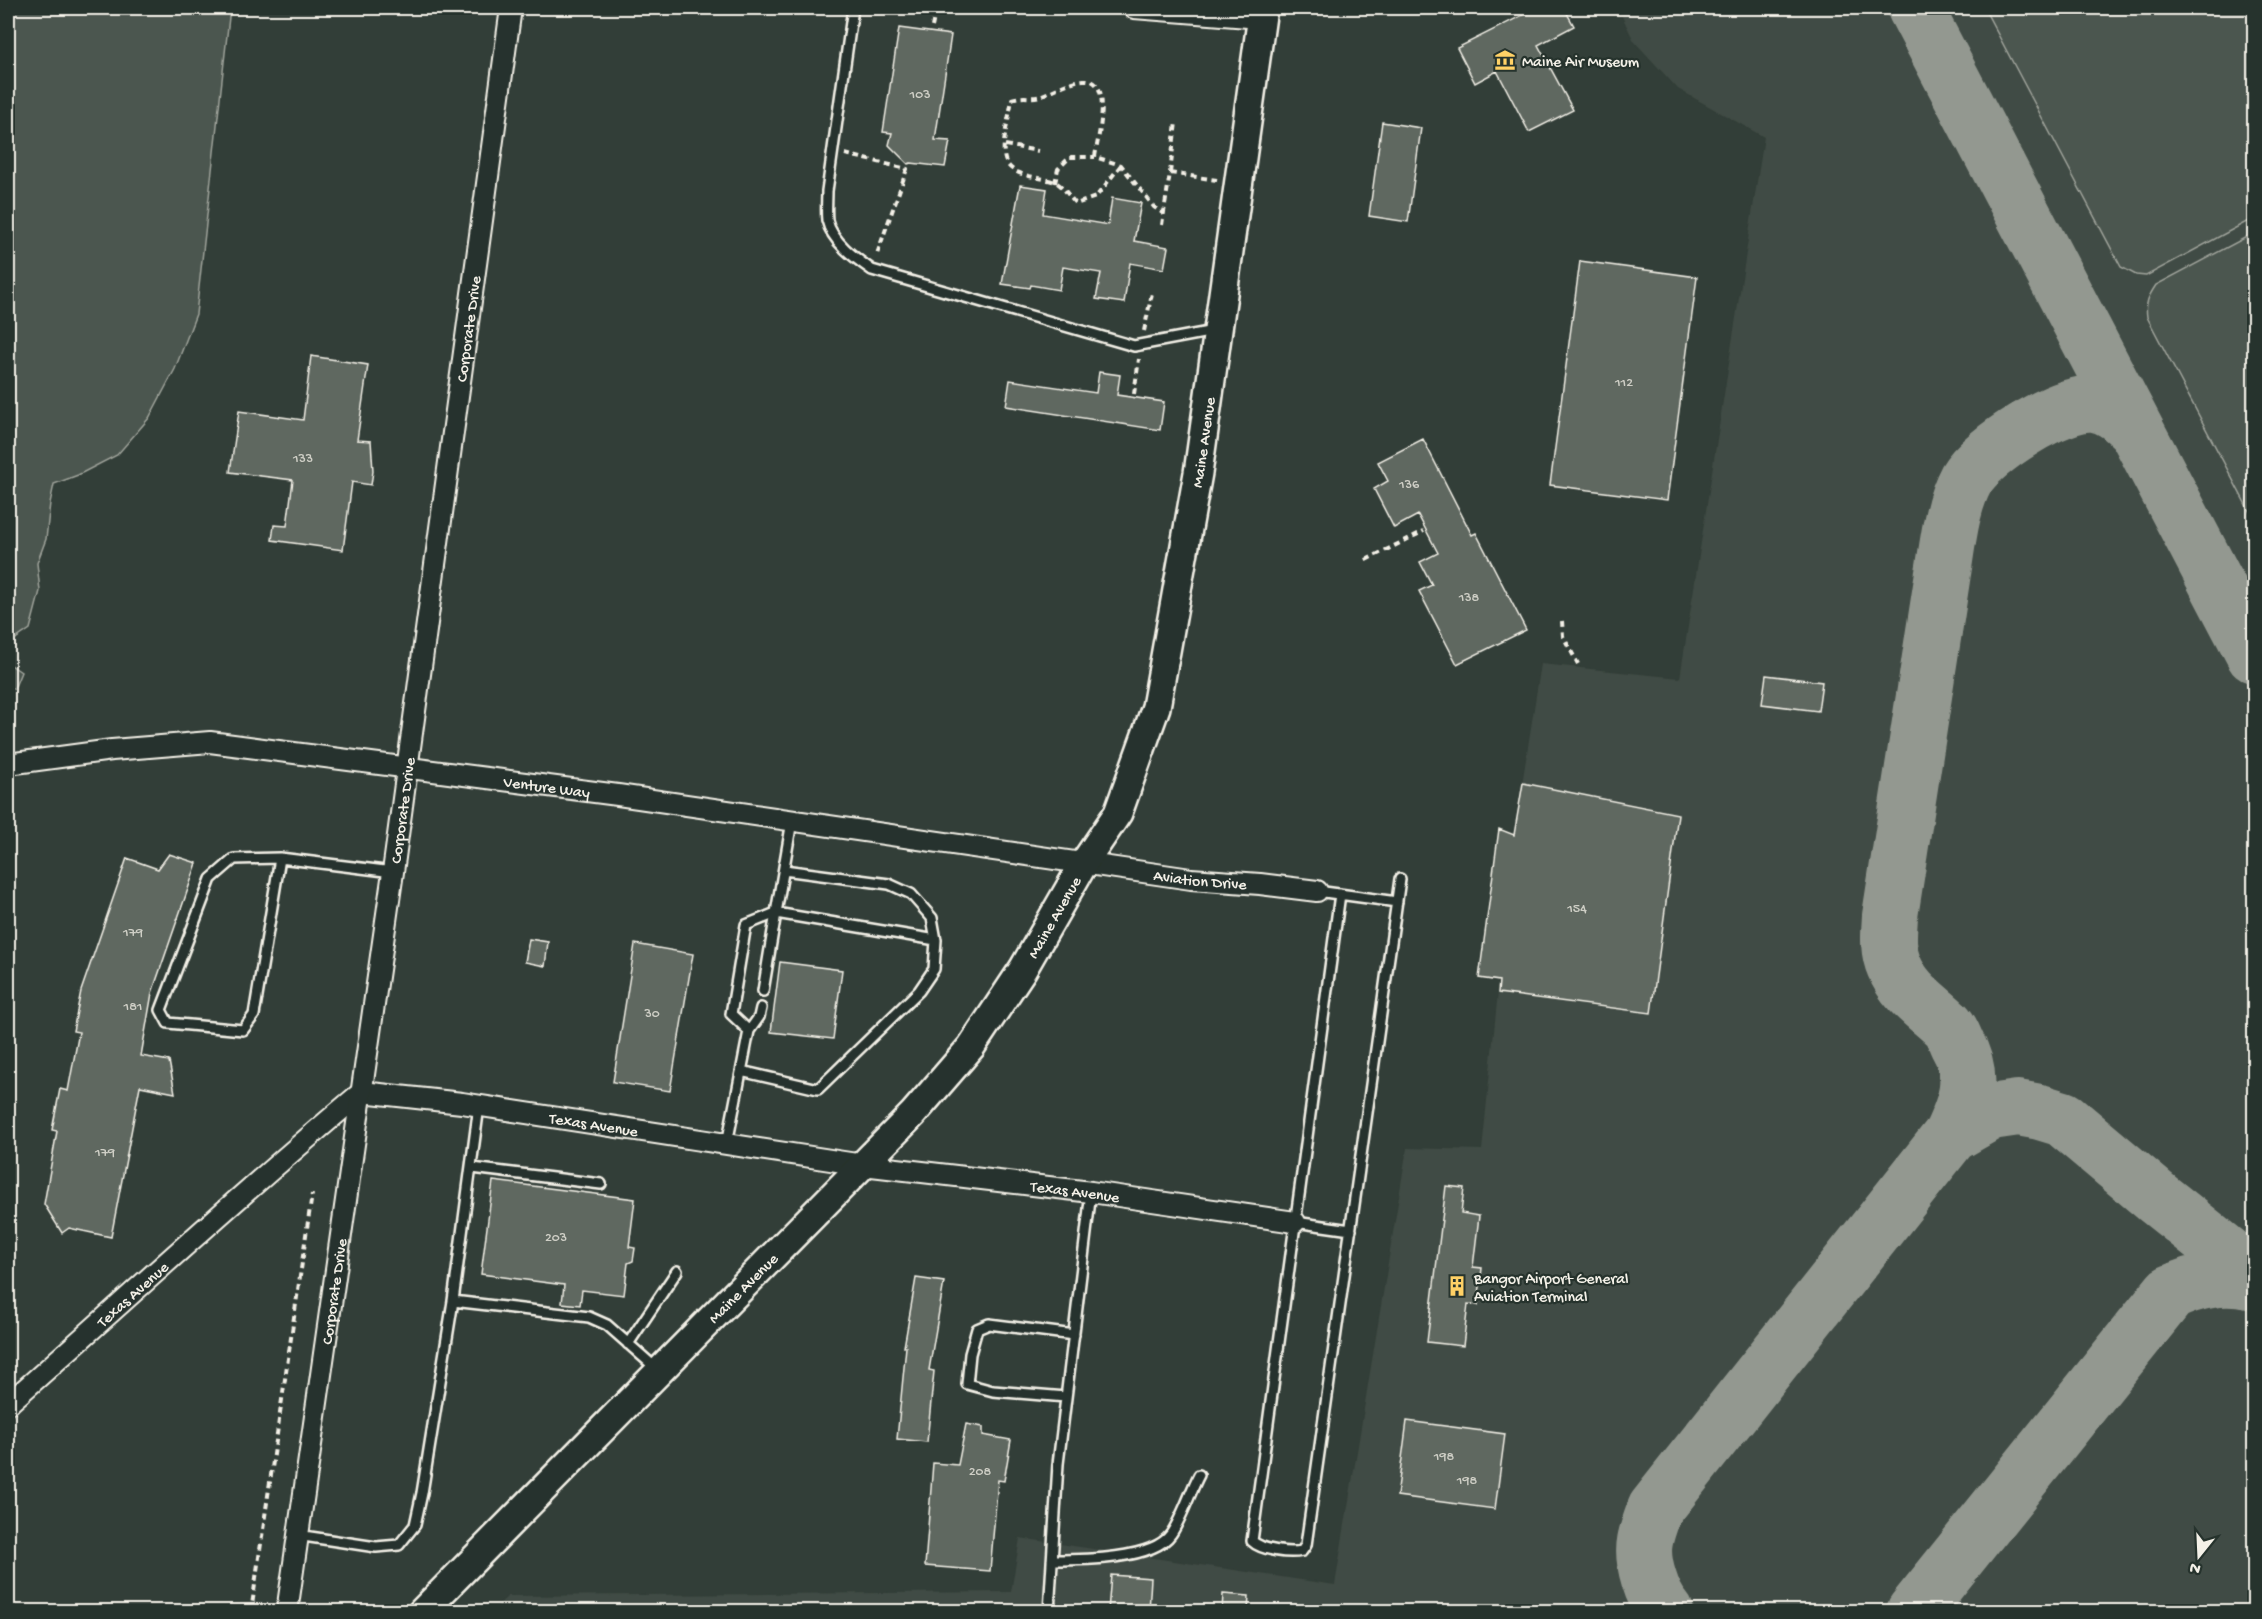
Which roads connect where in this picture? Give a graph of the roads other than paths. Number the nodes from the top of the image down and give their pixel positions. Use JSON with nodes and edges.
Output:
{"nodes":[{"id":1,"x":511,"y":8,"type":"edge"},
{"id":2,"x":853,"y":8,"type":"edge"},
{"id":3,"x":1134,"y":8,"type":"edge"},
{"id":4,"x":1262,"y":13,"type":"edge"},
{"id":5,"x":1218,"y":331,"type":"junction"},
{"id":6,"x":8,"y":764,"type":"edge"},
{"id":7,"x":407,"y":766,"type":"junction"},
{"id":8,"x":792,"y":821,"type":"junction"},
{"id":9,"x":280,"y":858,"type":"junction"},
{"id":10,"x":1084,"y":863,"type":"junction"},
{"id":11,"x":784,"y":870,"type":"junction"},
{"id":12,"x":393,"y":872,"type":"junction"},
{"id":13,"x":1400,"y":879,"type":"dead end"},
{"id":14,"x":1317,"y":891,"type":"joint"},
{"id":15,"x":1340,"y":894,"type":"junction"},
{"id":16,"x":1396,"y":902,"type":"junction"},
{"id":17,"x":776,"y":913,"type":"junction"},
{"id":18,"x":936,"y":940,"type":"junction"},
{"id":19,"x":763,"y":991,"type":"dead end"},
{"id":20,"x":760,"y":1008,"type":"dead end"},
{"id":21,"x":749,"y":1031,"type":"junction"},
{"id":22,"x":741,"y":1071,"type":"junction"},
{"id":23,"x":362,"y":1092,"type":"junction"},
{"id":24,"x":479,"y":1106,"type":"junction"},
{"id":25,"x":727,"y":1144,"type":"junction"},
{"id":26,"x":863,"y":1165,"type":"junction"},
{"id":27,"x":472,"y":1168,"type":"junction"},
{"id":28,"x":601,"y":1184,"type":"dead end"},
{"id":29,"x":1091,"y":1192,"type":"junction"},
{"id":30,"x":1295,"y":1222,"type":"junction"},
{"id":31,"x":1351,"y":1230,"type":"junction"},
{"id":32,"x":676,"y":1271,"type":"dead end"},
{"id":33,"x":453,"y":1300,"type":"junction"},
{"id":34,"x":1074,"y":1335,"type":"junction"},
{"id":35,"x":628,"y":1344,"type":"junction"},
{"id":36,"x":659,"y":1372,"type":"junction"},
{"id":37,"x":1066,"y":1397,"type":"junction"},
{"id":38,"x":8,"y":1404,"type":"edge"},
{"id":39,"x":1199,"y":1475,"type":"dead end"},
{"id":40,"x":297,"y":1535,"type":"junction"},
{"id":41,"x":1052,"y":1560,"type":"junction"},
{"id":42,"x":287,"y":1611,"type":"edge"},
{"id":43,"x":422,"y":1611,"type":"edge"},
{"id":44,"x":1049,"y":1611,"type":"edge"}],
"edges":[{"from":1,"to":7,"type":"street","name":"Corporate Drive"},
{"from":2,"to":5,"type":"lane"},
{"from":3,"to":4,"type":"street"},
{"from":4,"to":5,"type":"main road","name":"Maine Avenue"},
{"from":5,"to":10,"type":"main road","name":"Maine Avenue"},
{"from":6,"to":7,"type":"street","name":"Venture Way"},
{"from":7,"to":8,"type":"street","name":"Venture Way"},
{"from":7,"to":12,"type":"street","name":"Corporate Drive"},
{"from":8,"to":10,"type":"street","name":"Venture Way"},
{"from":8,"to":11,"type":"lane"},
{"from":9,"to":9,"type":"lane"},
{"from":9,"to":12,"type":"lane"},
{"from":10,"to":14,"type":"street","name":"Aviation Drive"},
{"from":10,"to":26,"type":"main road","name":"Maine Avenue"},
{"from":11,"to":17,"type":"lane"},
{"from":11,"to":18,"type":"lane"},
{"from":12,"to":23,"type":"street","name":"Corporate Drive"},
{"from":13,"to":16,"type":"lane"},
{"from":14,"to":15,"type":"lane"},
{"from":15,"to":16,"type":"lane"},
{"from":15,"to":30,"type":"lane"},
{"from":16,"to":31,"type":"lane"},
{"from":17,"to":18,"type":"lane"},
{"from":17,"to":19,"type":"lane"},
{"from":17,"to":21,"type":"lane"},
{"from":18,"to":22,"type":"lane"},
{"from":20,"to":21,"type":"lane"},
{"from":21,"to":22,"type":"lane"},
{"from":22,"to":25,"type":"lane"},
{"from":23,"to":24,"type":"street","name":"Texas Avenue"},
{"from":23,"to":38,"type":"street","name":"Texas Avenue"},
{"from":23,"to":40,"type":"street","name":"Corporate Drive"},
{"from":24,"to":25,"type":"street","name":"Texas Avenue"},
{"from":24,"to":27,"type":"lane"},
{"from":25,"to":26,"type":"street","name":"Texas Avenue"},
{"from":26,"to":29,"type":"street","name":"Texas Avenue"},
{"from":26,"to":36,"type":"main road","name":"Maine Avenue"},
{"from":27,"to":28,"type":"lane"},
{"from":27,"to":33,"type":"lane"},
{"from":29,"to":30,"type":"street","name":"Texas Avenue"},
{"from":29,"to":34,"type":"lane"},
{"from":30,"to":31,"type":"lane"},
{"from":30,"to":31,"type":"lane"},
{"from":32,"to":35,"type":"lane"},
{"from":33,"to":35,"type":"lane"},
{"from":33,"to":40,"type":"lane"},
{"from":34,"to":37,"type":"lane"},
{"from":34,"to":37,"type":"lane"},
{"from":35,"to":36,"type":"lane"},
{"from":36,"to":43,"type":"main road","name":"Maine Avenue"},
{"from":37,"to":41,"type":"lane"},
{"from":39,"to":41,"type":"lane"},
{"from":40,"to":42,"type":"street","name":"Corporate Drive"},
{"from":41,"to":44,"type":"lane"}]}
